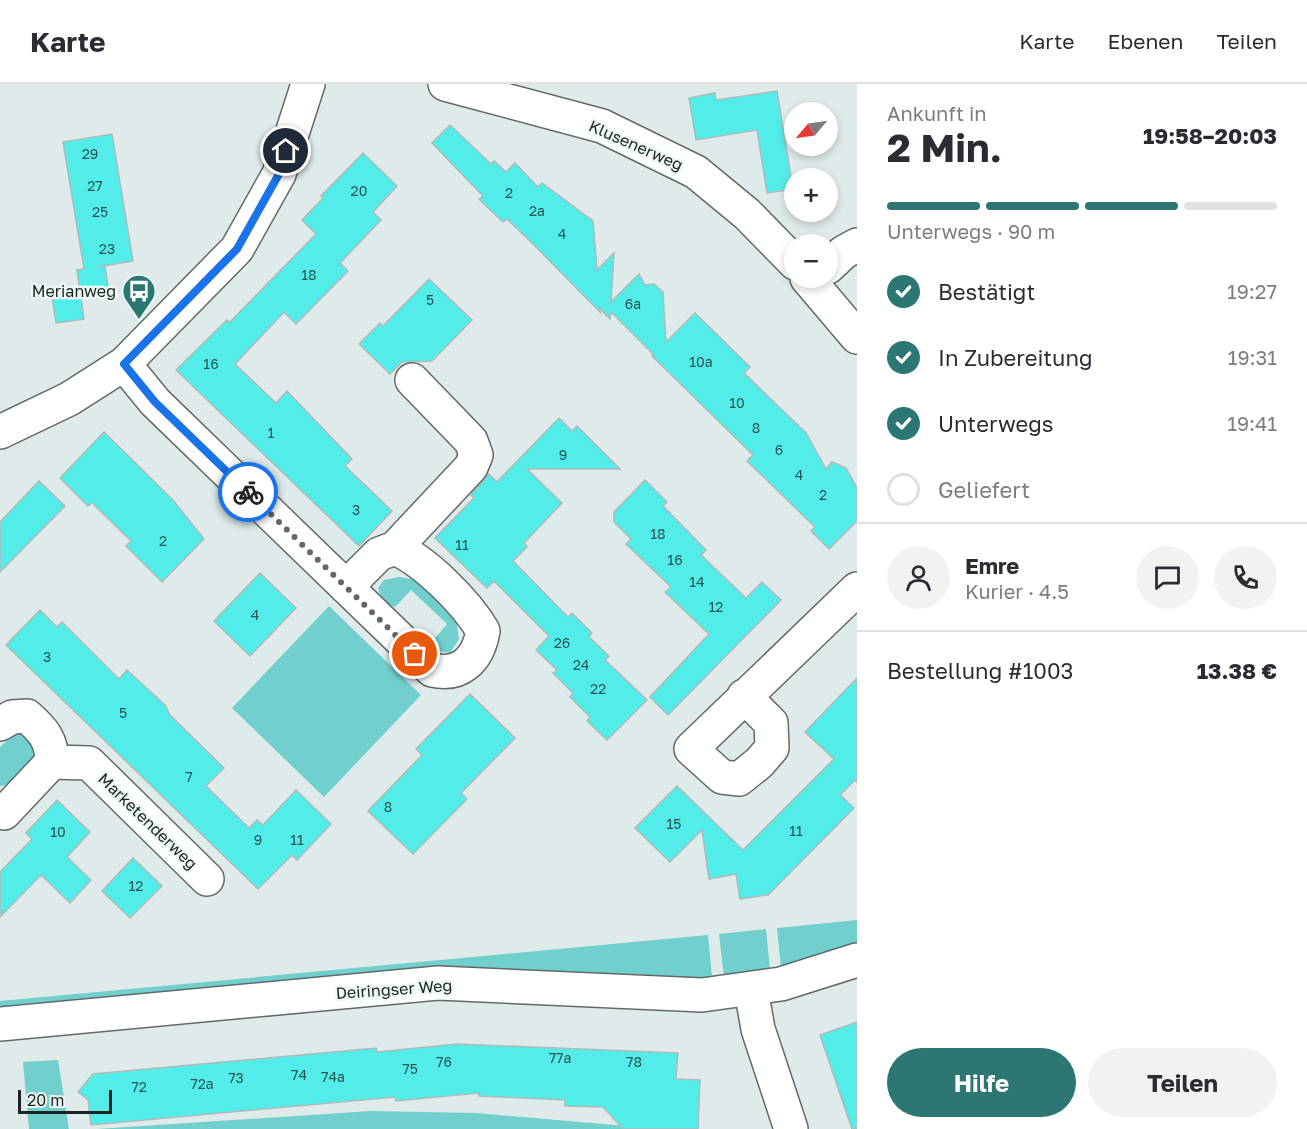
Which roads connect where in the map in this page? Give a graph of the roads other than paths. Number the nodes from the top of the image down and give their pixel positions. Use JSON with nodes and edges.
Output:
{"nodes":[{"id":1,"x":308,"y":84,"type":"edge"},
{"id":2,"x":445,"y":84,"type":"edge"},
{"id":3,"x":857,"y":245,"type":"edge"},
{"id":4,"x":784,"y":248,"type":"edge"},
{"id":5,"x":838,"y":256,"type":"edge"},
{"id":6,"x":823,"y":288,"type":"edge"},
{"id":7,"x":857,"y":337,"type":"edge"},
{"id":8,"x":124,"y":364,"type":"junction"},
{"id":9,"x":412,"y":380,"type":"dead end"},
{"id":10,"x":0,"y":432,"type":"edge"},
{"id":11,"x":396,"y":548,"type":"junction"},
{"id":12,"x":346,"y":588,"type":"junction"},
{"id":13,"x":857,"y":589,"type":"edge"},
{"id":14,"x":744,"y":696,"type":"dead end"},
{"id":15,"x":0,"y":724,"type":"edge"},
{"id":16,"x":52,"y":762,"type":"junction"},
{"id":17,"x":1,"y":813,"type":"edge"},
{"id":18,"x":207,"y":879,"type":"dead end"},
{"id":19,"x":857,"y":960,"type":"edge"},
{"id":20,"x":751,"y":990,"type":"junction"},
{"id":21,"x":0,"y":1024,"type":"edge"},
{"id":22,"x":791,"y":1129,"type":"edge"}],
"edges":[{"from":1,"to":8,"type":"street"},
{"from":2,"to":4,"type":"street","name":"Klusenerweg"},
{"from":3,"to":5,"type":"street"},
{"from":6,"to":7,"type":"street","name":"Klusenerweg"},
{"from":8,"to":10,"type":"street"},
{"from":8,"to":12,"type":"street"},
{"from":9,"to":11,"type":"street"},
{"from":11,"to":12,"type":"street"},
{"from":11,"to":12,"type":"street"},
{"from":13,"to":14,"type":"street"},
{"from":15,"to":16,"type":"street"},
{"from":16,"to":17,"type":"street"},
{"from":16,"to":18,"type":"street","name":"Marketenderweg"},
{"from":19,"to":20,"type":"street","name":"Deiringser Weg"},
{"from":20,"to":21,"type":"street","name":"Deiringser Weg"},
{"from":20,"to":22,"type":"street"}]}
